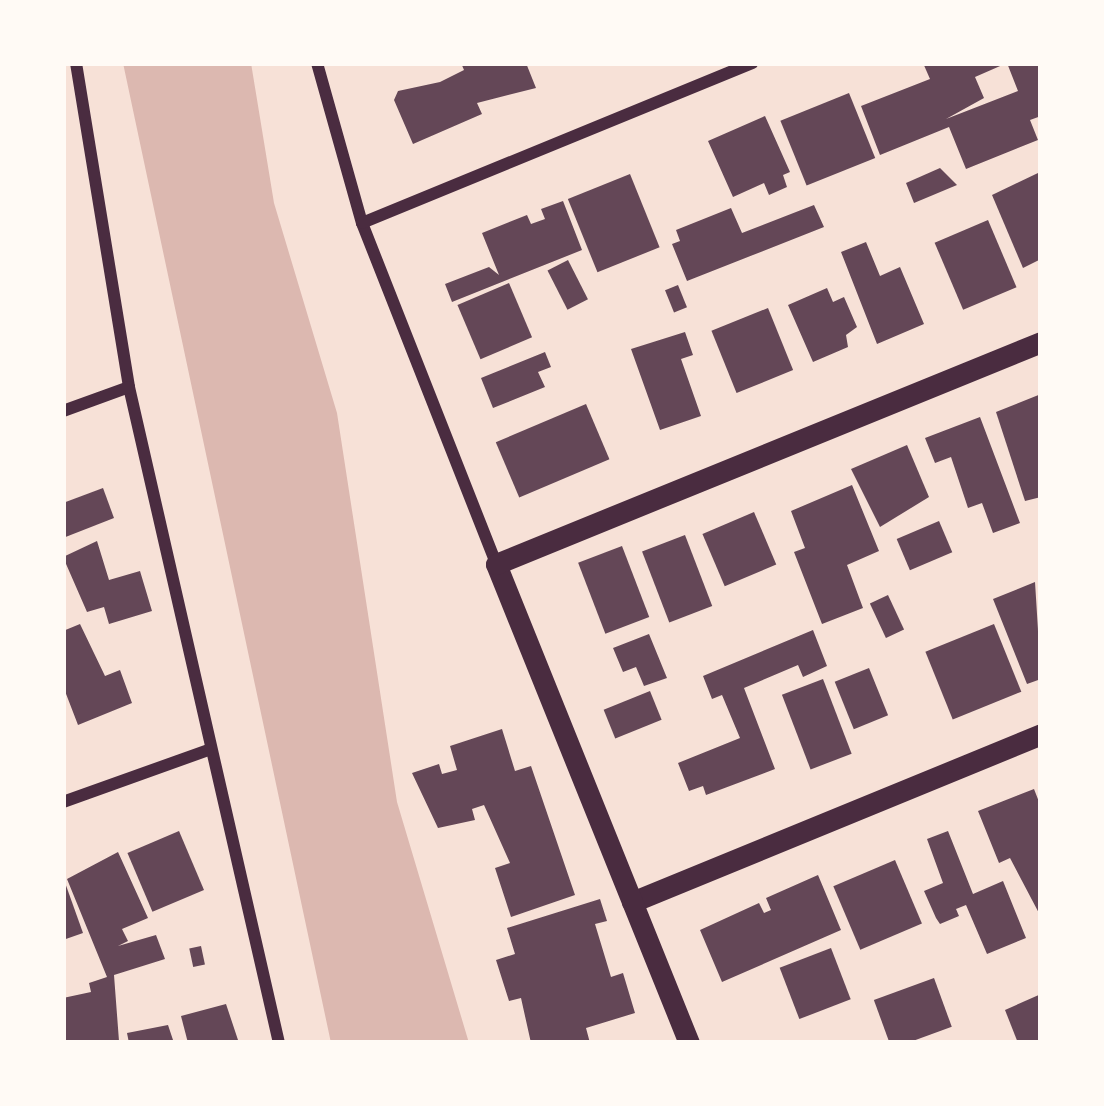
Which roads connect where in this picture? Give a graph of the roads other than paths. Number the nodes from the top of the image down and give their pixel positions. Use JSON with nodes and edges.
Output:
{"nodes":[{"id":1,"x":76,"y":63,"type":"edge"},
{"id":2,"x":317,"y":63,"type":"edge"},
{"id":3,"x":752,"y":63,"type":"edge"},
{"id":4,"x":362,"y":223,"type":"junction"},
{"id":5,"x":1041,"y":342,"type":"edge"},
{"id":6,"x":129,"y":387,"type":"junction"},
{"id":7,"x":63,"y":411,"type":"edge"},
{"id":8,"x":496,"y":564,"type":"junction"},
{"id":9,"x":1041,"y":734,"type":"edge"},
{"id":10,"x":208,"y":750,"type":"junction"},
{"id":11,"x":63,"y":802,"type":"edge"},
{"id":12,"x":632,"y":902,"type":"junction"},
{"id":13,"x":280,"y":1043,"type":"edge"},
{"id":14,"x":689,"y":1043,"type":"edge"}],
"edges":[{"from":1,"to":6,"type":"street"},
{"from":2,"to":4,"type":"street"},
{"from":3,"to":4,"type":"street"},
{"from":4,"to":8,"type":"street"},
{"from":5,"to":8,"type":"street"},
{"from":6,"to":7,"type":"street"},
{"from":6,"to":10,"type":"street"},
{"from":8,"to":12,"type":"street"},
{"from":9,"to":12,"type":"street"},
{"from":10,"to":11,"type":"street"},
{"from":10,"to":13,"type":"street"},
{"from":12,"to":14,"type":"street"}]}
